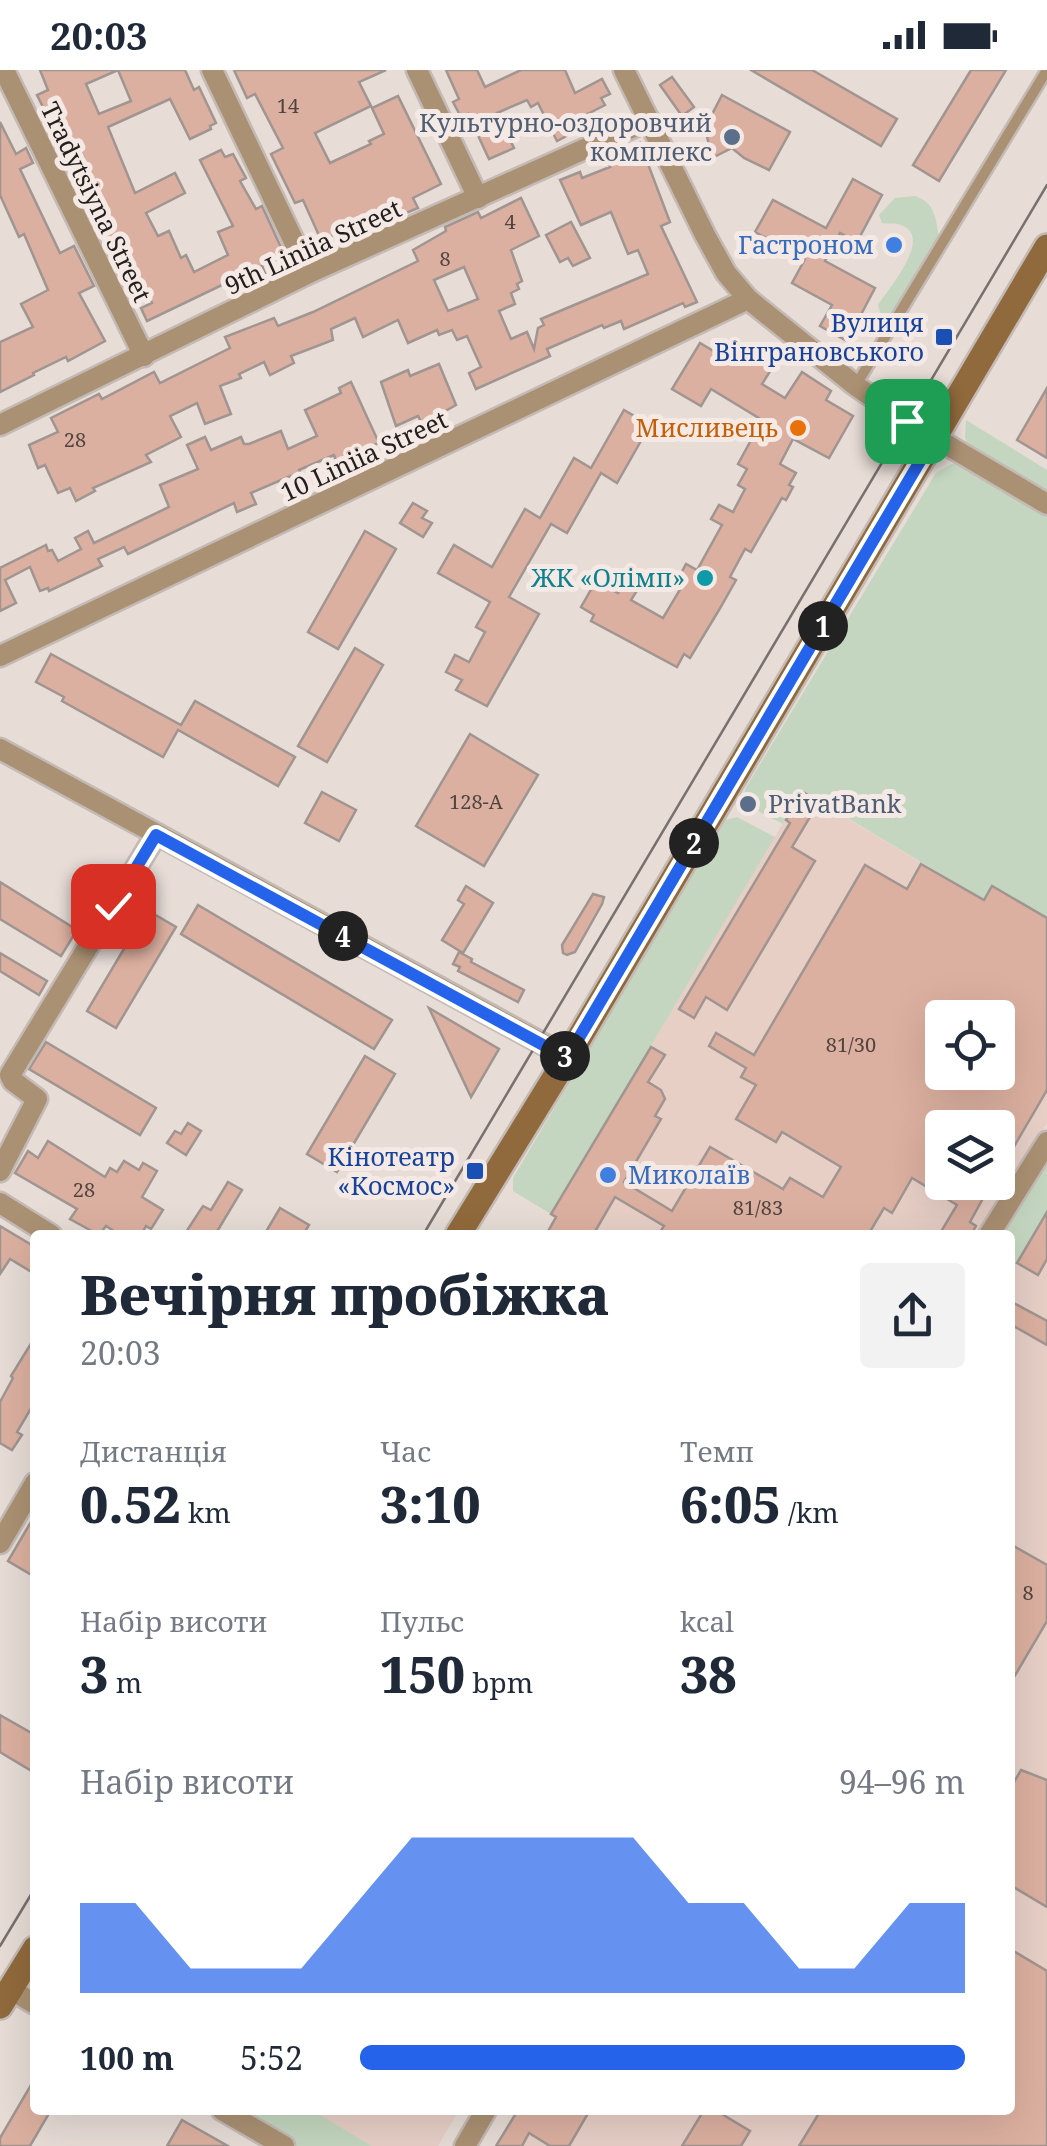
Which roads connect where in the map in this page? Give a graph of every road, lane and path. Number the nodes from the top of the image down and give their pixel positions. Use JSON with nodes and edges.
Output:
{"nodes":[{"id":1,"x":4,"y":70,"type":"edge"},
{"id":2,"x":212,"y":70,"type":"edge"},
{"id":3,"x":417,"y":70,"type":"edge"},
{"id":4,"x":624,"y":70,"type":"edge"},
{"id":5,"x":1046,"y":70,"type":"edge"},
{"id":6,"x":650,"y":120,"type":"junction"},
{"id":7,"x":478,"y":198,"type":"junction"},
{"id":8,"x":1047,"y":247,"type":"edge"},
{"id":9,"x":309,"y":274,"type":"junction"},
{"id":10,"x":748,"y":299,"type":"junction"},
{"id":11,"x":144,"y":356,"type":"junction"},
{"id":12,"x":856,"y":386,"type":"junction"},
{"id":13,"x":0,"y":424,"type":"edge"},
{"id":14,"x":935,"y":436,"type":"junction"},
{"id":15,"x":1047,"y":504,"type":"edge"},
{"id":16,"x":0,"y":656,"type":"edge"},
{"id":17,"x":0,"y":748,"type":"edge"},
{"id":18,"x":156,"y":835,"type":"junction"},
{"id":19,"x":567,"y":1058,"type":"junction"},
{"id":20,"x":1047,"y":1142,"type":"edge"},
{"id":21,"x":0,"y":1170,"type":"edge"},
{"id":22,"x":0,"y":1204,"type":"edge"},
{"id":23,"x":43,"y":1230,"type":"edge"},
{"id":24,"x":461,"y":1230,"type":"edge"},
{"id":25,"x":992,"y":1230,"type":"edge"},
{"id":26,"x":30,"y":1492,"type":"edge"},
{"id":27,"x":0,"y":1543,"type":"edge"},
{"id":28,"x":30,"y":1957,"type":"edge"},
{"id":29,"x":5,"y":1997,"type":"edge"},
{"id":30,"x":30,"y":2003,"type":"edge"},
{"id":31,"x":231,"y":2115,"type":"edge"},
{"id":32,"x":483,"y":2115,"type":"edge"},
{"id":33,"x":284,"y":2146,"type":"edge"},
{"id":34,"x":465,"y":2146,"type":"edge"}],
"edges":[{"from":1,"to":11,"type":"street","name":"Tradytsiyna Street"},
{"from":2,"to":9,"type":"street"},
{"from":3,"to":7,"type":"street"},
{"from":4,"to":6,"type":"street"},
{"from":5,"to":12,"type":"lane"},
{"from":6,"to":7,"type":"street","name":"9th Liniia Street"},
{"from":6,"to":10,"type":"street"},
{"from":7,"to":9,"type":"street","name":"9th Liniia Street"},
{"from":8,"to":14,"type":"main road"},
{"from":9,"to":11,"type":"street","name":"9th Liniia Street"},
{"from":10,"to":12,"type":"street"},
{"from":10,"to":16,"type":"street","name":"10 Liniia Street"},
{"from":11,"to":13,"type":"street","name":"9th Liniia Street"},
{"from":12,"to":14,"type":"street"},
{"from":14,"to":15,"type":"street"},
{"from":14,"to":19,"type":"main road"},
{"from":17,"to":18,"type":"street"},
{"from":18,"to":19,"type":"street"},
{"from":18,"to":21,"type":"street"},
{"from":19,"to":24,"type":"main road"},
{"from":20,"to":25,"type":"street"},
{"from":22,"to":23,"type":"street"},
{"from":26,"to":27,"type":"street"},
{"from":28,"to":29,"type":"main road"},
{"from":29,"to":30,"type":"street"},
{"from":31,"to":33,"type":"street"},
{"from":32,"to":34,"type":"street"}]}
